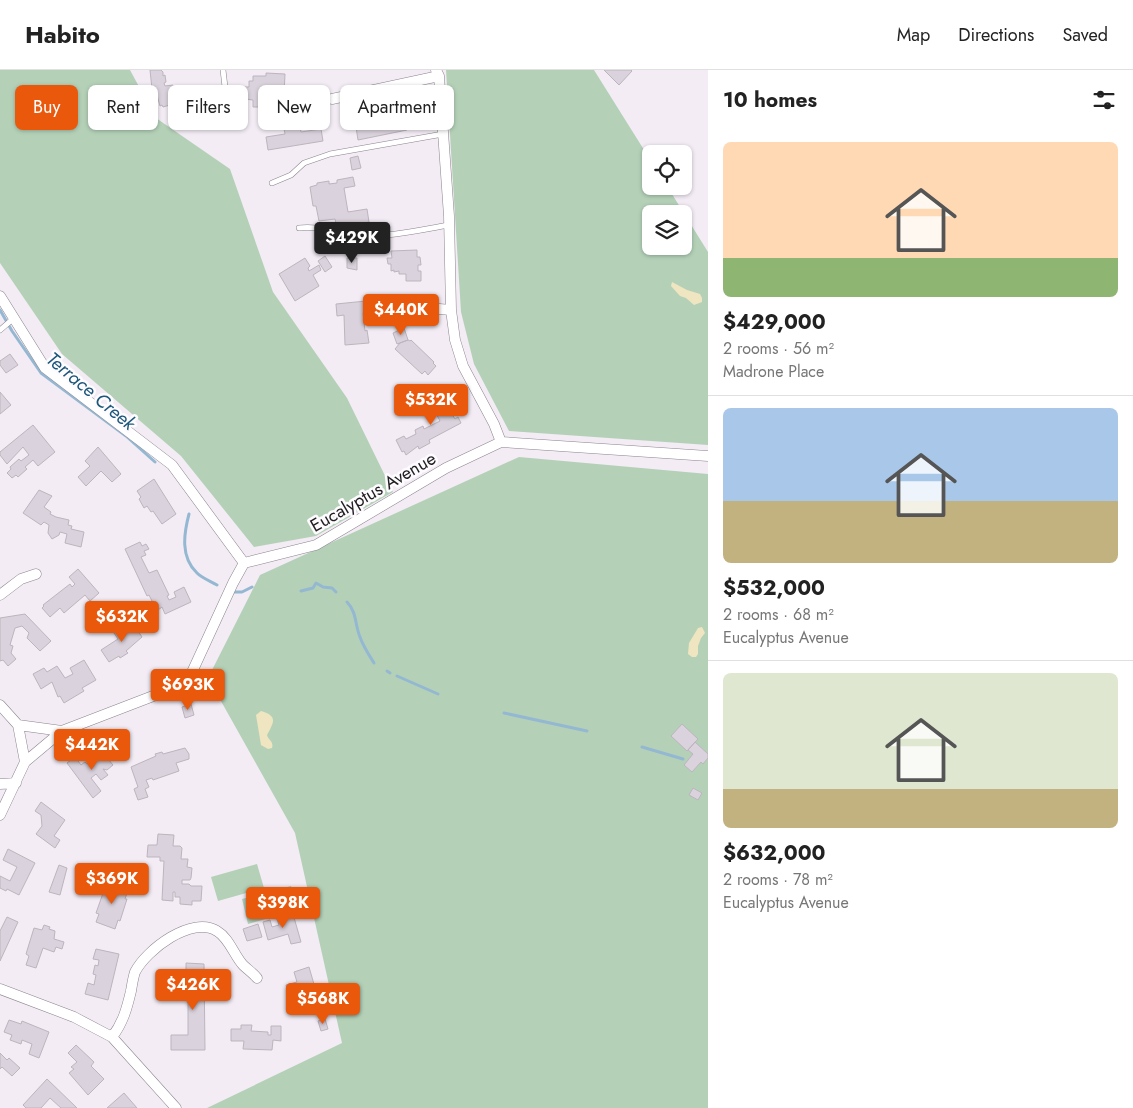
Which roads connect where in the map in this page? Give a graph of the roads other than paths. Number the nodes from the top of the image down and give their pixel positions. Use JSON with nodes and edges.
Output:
{"nodes":[{"id":1,"x":223,"y":70,"type":"edge"},
{"id":2,"x":438,"y":73,"type":"edge"},
{"id":3,"x":225,"y":85,"type":"edge"},
{"id":4,"x":332,"y":99,"type":"dead end"},
{"id":5,"x":443,"y":134,"type":"junction"},
{"id":6,"x":272,"y":182,"type":"dead end"},
{"id":7,"x":450,"y":225,"type":"junction"},
{"id":8,"x":299,"y":228,"type":"dead end"},
{"id":9,"x":0,"y":296,"type":"edge"},
{"id":10,"x":393,"y":305,"type":"dead end"},
{"id":11,"x":451,"y":310,"type":"junction"},
{"id":12,"x":13,"y":318,"type":"junction"},
{"id":13,"x":1,"y":329,"type":"edge"},
{"id":14,"x":501,"y":442,"type":"junction"},
{"id":15,"x":708,"y":456,"type":"edge"},
{"id":16,"x":244,"y":563,"type":"junction"},
{"id":17,"x":36,"y":574,"type":"dead end"},
{"id":18,"x":0,"y":595,"type":"edge"},
{"id":19,"x":0,"y":705,"type":"edge"},
{"id":20,"x":18,"y":725,"type":"junction"},
{"id":21,"x":62,"y":731,"type":"junction"},
{"id":22,"x":25,"y":762,"type":"junction"},
{"id":23,"x":16,"y":783,"type":"junction"},
{"id":24,"x":0,"y":784,"type":"edge"},
{"id":25,"x":0,"y":815,"type":"edge"},
{"id":26,"x":258,"y":978,"type":"dead end"},
{"id":27,"x":0,"y":989,"type":"edge"},
{"id":28,"x":112,"y":1037,"type":"junction"},
{"id":29,"x":176,"y":1108,"type":"edge"}],
"edges":[{"from":1,"to":3,"type":"lane"},
{"from":2,"to":4,"type":"street"},
{"from":2,"to":5,"type":"street"},
{"from":5,"to":6,"type":"lane"},
{"from":5,"to":7,"type":"street"},
{"from":7,"to":8,"type":"lane"},
{"from":7,"to":11,"type":"street"},
{"from":9,"to":12,"type":"street"},
{"from":10,"to":11,"type":"street"},
{"from":11,"to":14,"type":"street"},
{"from":12,"to":13,"type":"lane"},
{"from":12,"to":16,"type":"street"},
{"from":14,"to":15,"type":"street","name":"Eucalyptus Avenue"},
{"from":14,"to":16,"type":"street","name":"Eucalyptus Avenue"},
{"from":16,"to":21,"type":"street"},
{"from":17,"to":18,"type":"street"},
{"from":19,"to":20,"type":"street"},
{"from":20,"to":21,"type":"street"},
{"from":20,"to":22,"type":"street"},
{"from":21,"to":22,"type":"street"},
{"from":22,"to":23,"type":"street"},
{"from":23,"to":24,"type":"street"},
{"from":23,"to":25,"type":"street"},
{"from":26,"to":28,"type":"street"},
{"from":27,"to":28,"type":"street"},
{"from":28,"to":29,"type":"street"}]}
